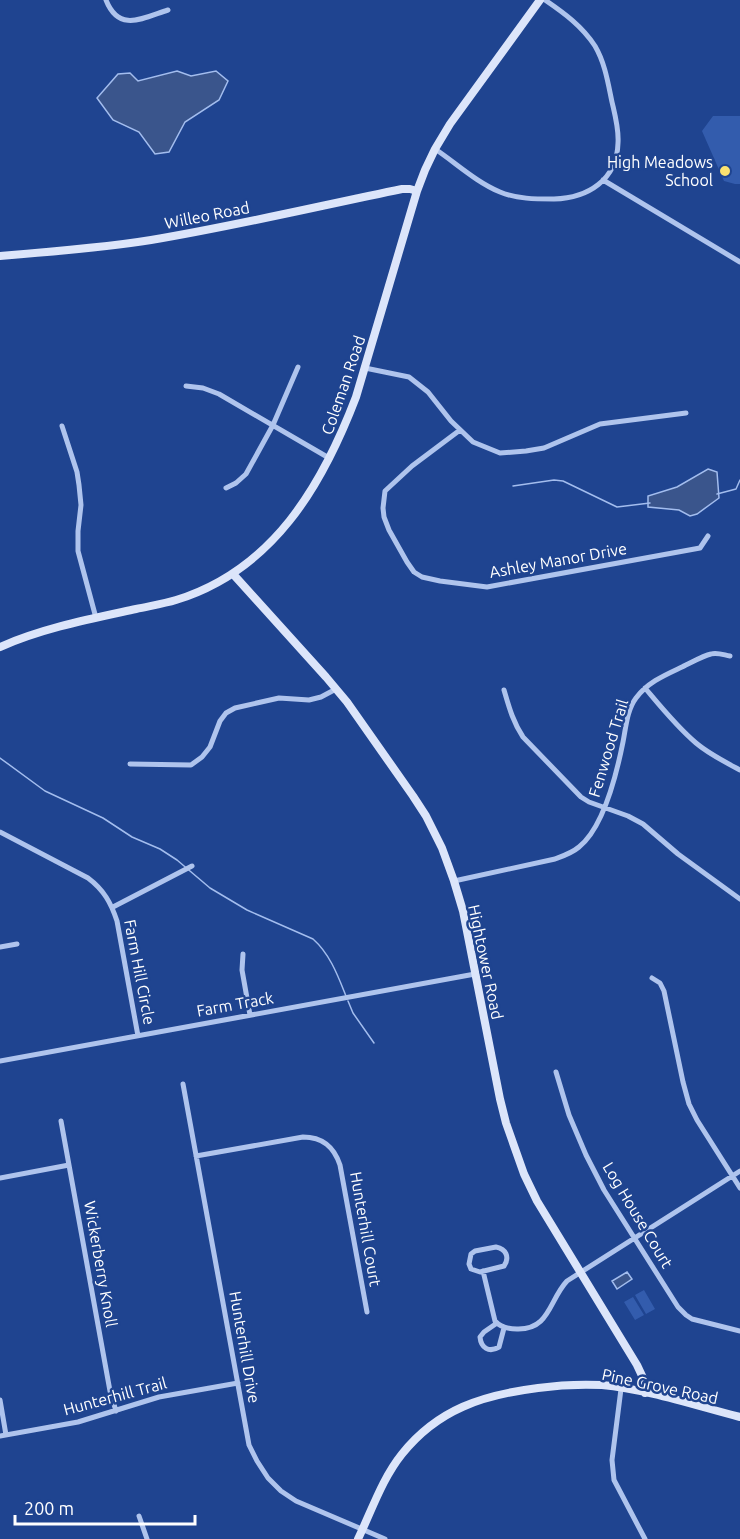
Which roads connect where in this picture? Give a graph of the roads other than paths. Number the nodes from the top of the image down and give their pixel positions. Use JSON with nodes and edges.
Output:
{"nodes":[{"id":1,"x":106,"y":0,"type":"edge"},
{"id":2,"x":540,"y":0,"type":"edge"},
{"id":3,"x":545,"y":0,"type":"edge"},
{"id":4,"x":168,"y":10,"type":"dead end"},
{"id":5,"x":435,"y":149,"type":"junction"},
{"id":6,"x":603,"y":180,"type":"junction"},
{"id":7,"x":417,"y":191,"type":"junction"},
{"id":8,"x":0,"y":256,"type":"edge"},
{"id":9,"x":740,"y":262,"type":"edge"},
{"id":10,"x":298,"y":368,"type":"dead end"},
{"id":11,"x":365,"y":368,"type":"junction"},
{"id":12,"x":186,"y":386,"type":"dead end"},
{"id":13,"x":686,"y":413,"type":"dead end"},
{"id":14,"x":273,"y":425,"type":"junction"},
{"id":15,"x":62,"y":426,"type":"dead end"},
{"id":16,"x":460,"y":430,"type":"junction"},
{"id":17,"x":329,"y":458,"type":"junction"},
{"id":18,"x":226,"y":488,"type":"dead end"},
{"id":19,"x":708,"y":536,"type":"dead end"},
{"id":20,"x":233,"y":574,"type":"junction"},
{"id":21,"x":96,"y":618,"type":"junction"},
{"id":22,"x":0,"y":647,"type":"edge"},
{"id":23,"x":730,"y":656,"type":"dead end"},
{"id":24,"x":645,"y":688,"type":"junction"},
{"id":25,"x":336,"y":689,"type":"junction"},
{"id":26,"x":504,"y":690,"type":"dead end"},
{"id":27,"x":130,"y":764,"type":"dead end"},
{"id":28,"x":740,"y":770,"type":"edge"},
{"id":29,"x":604,"y":807,"type":"junction"},
{"id":30,"x":0,"y":832,"type":"edge"},
{"id":31,"x":192,"y":867,"type":"dead end"},
{"id":32,"x":454,"y":881,"type":"junction"},
{"id":33,"x":740,"y":899,"type":"edge"},
{"id":34,"x":113,"y":907,"type":"junction"},
{"id":35,"x":16,"y":944,"type":"dead end"},
{"id":36,"x":0,"y":947,"type":"edge"},
{"id":37,"x":243,"y":954,"type":"dead end"},
{"id":38,"x":475,"y":975,"type":"junction"},
{"id":39,"x":652,"y":978,"type":"dead end"},
{"id":40,"x":250,"y":1015,"type":"junction"},
{"id":41,"x":138,"y":1036,"type":"junction"},
{"id":42,"x":0,"y":1061,"type":"edge"},
{"id":43,"x":556,"y":1072,"type":"dead end"},
{"id":44,"x":183,"y":1084,"type":"dead end"},
{"id":45,"x":61,"y":1121,"type":"dead end"},
{"id":46,"x":196,"y":1156,"type":"junction"},
{"id":47,"x":69,"y":1165,"type":"junction"},
{"id":48,"x":740,"y":1172,"type":"edge"},
{"id":49,"x":733,"y":1176,"type":"junction"},
{"id":50,"x":0,"y":1178,"type":"edge"},
{"id":51,"x":740,"y":1188,"type":"edge"},
{"id":52,"x":634,"y":1238,"type":"junction"},
{"id":53,"x":483,"y":1271,"type":"junction"},
{"id":54,"x":581,"y":1272,"type":"junction"},
{"id":55,"x":367,"y":1312,"type":"dead end"},
{"id":56,"x":497,"y":1323,"type":"junction"},
{"id":57,"x":504,"y":1328,"type":"junction"},
{"id":58,"x":740,"y":1330,"type":"edge"},
{"id":59,"x":238,"y":1383,"type":"junction"},
{"id":60,"x":621,"y":1389,"type":"junction"},
{"id":61,"x":645,"y":1393,"type":"junction"},
{"id":62,"x":0,"y":1400,"type":"edge"},
{"id":63,"x":116,"y":1411,"type":"junction"},
{"id":64,"x":740,"y":1417,"type":"edge"},
{"id":65,"x":3,"y":1435,"type":"edge"},
{"id":66,"x":139,"y":1516,"type":"dead end"},
{"id":67,"x":363,"y":1529,"type":"junction"},
{"id":68,"x":147,"y":1539,"type":"edge"},
{"id":69,"x":358,"y":1539,"type":"edge"},
{"id":70,"x":385,"y":1539,"type":"edge"},
{"id":71,"x":645,"y":1539,"type":"edge"}],
"edges":[{"from":1,"to":4,"type":"street"},
{"from":2,"to":5,"type":"street","name":"Coleman Road"},
{"from":3,"to":6,"type":"street"},
{"from":5,"to":6,"type":"street"},
{"from":5,"to":7,"type":"street","name":"Coleman Road"},
{"from":6,"to":9,"type":"street"},
{"from":7,"to":8,"type":"street","name":"Willeo Road"},
{"from":7,"to":11,"type":"street","name":"Coleman Road"},
{"from":10,"to":14,"type":"street"},
{"from":11,"to":16,"type":"street"},
{"from":11,"to":17,"type":"street","name":"Coleman Road"},
{"from":12,"to":14,"type":"street"},
{"from":13,"to":16,"type":"street"},
{"from":14,"to":17,"type":"street"},
{"from":14,"to":18,"type":"street"},
{"from":15,"to":21,"type":"street"},
{"from":16,"to":19,"type":"street","name":"Ashley Manor Drive"},
{"from":17,"to":20,"type":"street","name":"Coleman Road"},
{"from":20,"to":21,"type":"street","name":"Coleman Road"},
{"from":20,"to":25,"type":"street","name":"Hightower Road"},
{"from":21,"to":22,"type":"street","name":"Coleman Road"},
{"from":23,"to":24,"type":"street","name":"Fenwood Trail"},
{"from":24,"to":28,"type":"street"},
{"from":24,"to":29,"type":"street","name":"Fenwood Trail"},
{"from":25,"to":27,"type":"street"},
{"from":25,"to":32,"type":"street","name":"Hightower Road"},
{"from":26,"to":29,"type":"street"},
{"from":29,"to":32,"type":"street","name":"Fenwood Trail"},
{"from":29,"to":33,"type":"street"},
{"from":30,"to":34,"type":"street","name":"Farm Hill Circle"},
{"from":31,"to":34,"type":"street"},
{"from":32,"to":38,"type":"street","name":"Hightower Road"},
{"from":34,"to":41,"type":"street","name":"Farm Hill Circle"},
{"from":35,"to":36,"type":"street"},
{"from":37,"to":40,"type":"street"},
{"from":38,"to":40,"type":"street","name":"Farm Track"},
{"from":38,"to":54,"type":"street","name":"Hightower Road"},
{"from":39,"to":49,"type":"street"},
{"from":40,"to":41,"type":"street","name":"Farm Track"},
{"from":41,"to":42,"type":"street","name":"Farm Track"},
{"from":43,"to":52,"type":"street","name":"Log House Court"},
{"from":44,"to":46,"type":"street","name":"Hunterhill Drive"},
{"from":45,"to":47,"type":"street","name":"Wickerberry Knoll"},
{"from":46,"to":55,"type":"street","name":"Hunterhill Court"},
{"from":46,"to":59,"type":"street","name":"Hunterhill Drive"},
{"from":47,"to":50,"type":"street"},
{"from":47,"to":63,"type":"street","name":"Wickerberry Knoll"},
{"from":48,"to":49,"type":"street"},
{"from":49,"to":51,"type":"street"},
{"from":49,"to":52,"type":"street"},
{"from":52,"to":54,"type":"street"},
{"from":52,"to":58,"type":"street","name":"Log House Court"},
{"from":53,"to":53,"type":"street"},
{"from":53,"to":56,"type":"street"},
{"from":54,"to":57,"type":"street"},
{"from":54,"to":61,"type":"street","name":"Hightower Road"},
{"from":56,"to":57,"type":"street"},
{"from":56,"to":57,"type":"street"},
{"from":59,"to":63,"type":"street","name":"Hunterhill Trail"},
{"from":59,"to":67,"type":"street","name":"Hunterhill Drive"},
{"from":60,"to":61,"type":"street","name":"Pine Grove Road"},
{"from":60,"to":67,"type":"street","name":"Pine Grove Road"},
{"from":60,"to":71,"type":"street"},
{"from":61,"to":64,"type":"street","name":"Pine Grove Road"},
{"from":62,"to":65,"type":"street"},
{"from":63,"to":65,"type":"street","name":"Hunterhill Trail"},
{"from":66,"to":68,"type":"street"},
{"from":67,"to":69,"type":"street","name":"Pine Grove Road"},
{"from":67,"to":70,"type":"street","name":"Hunterhill Drive"}]}
